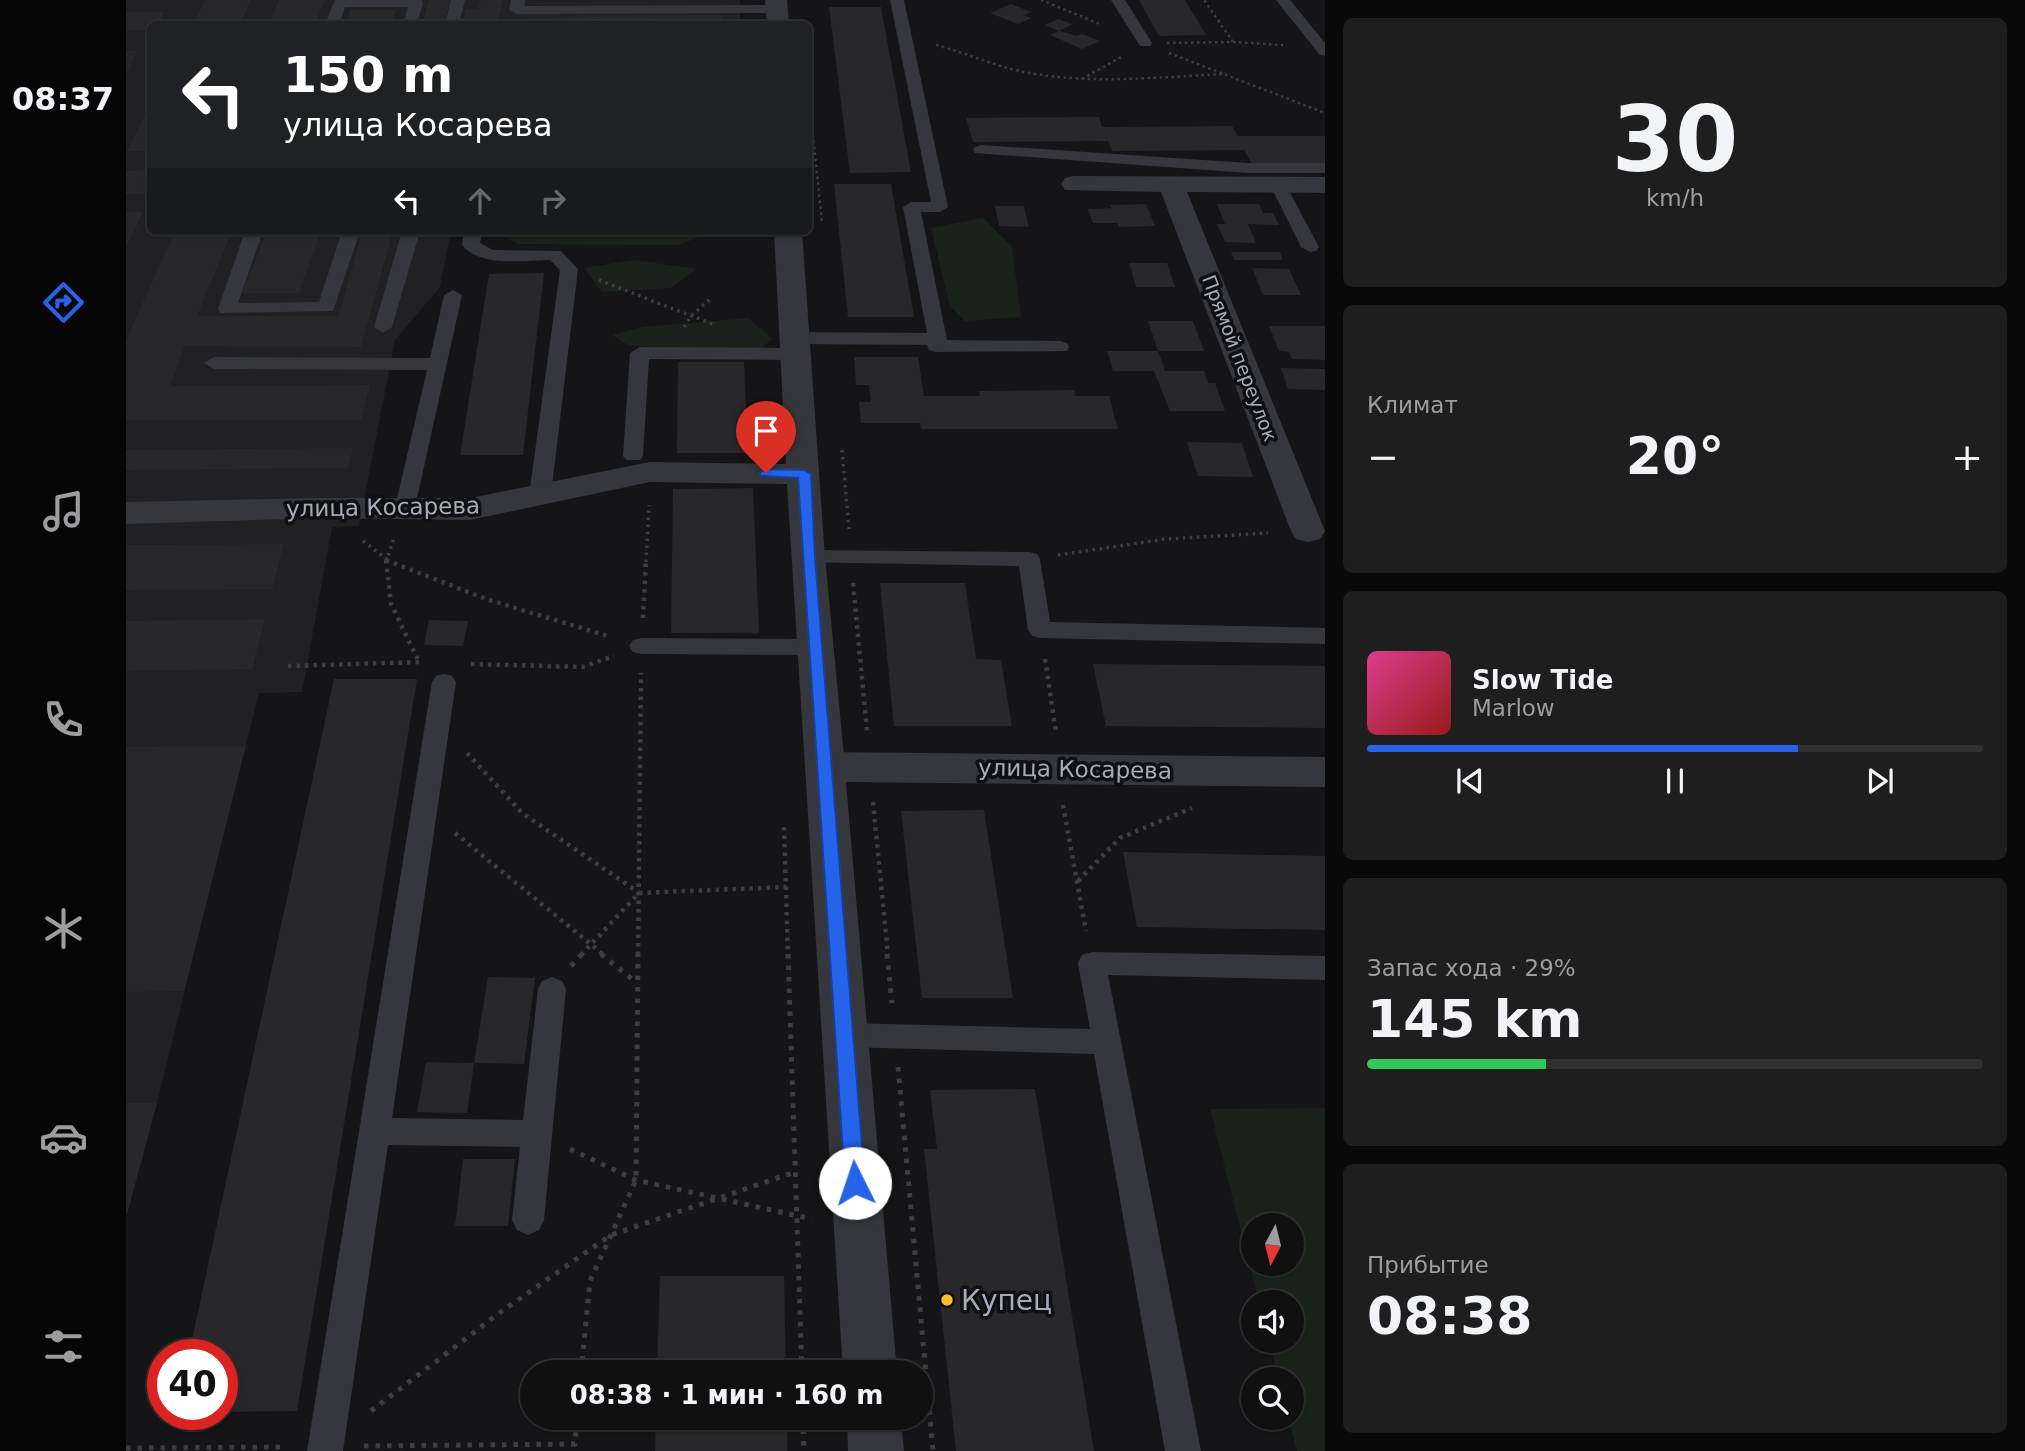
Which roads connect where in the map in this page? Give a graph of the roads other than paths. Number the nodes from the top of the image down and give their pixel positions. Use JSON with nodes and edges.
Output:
{"nodes":[{"id":1,"x":897,"y":0,"type":"edge"},
{"id":2,"x":1118,"y":0,"type":"edge"},
{"id":3,"x":1283,"y":0,"type":"edge"},
{"id":4,"x":458,"y":1,"type":"edge"},
{"id":5,"x":515,"y":11,"type":"edge"},
{"id":6,"x":777,"y":11,"type":"edge"},
{"id":7,"x":333,"y":21,"type":"edge"},
{"id":8,"x":411,"y":21,"type":"edge"},
{"id":9,"x":453,"y":21,"type":"edge"},
{"id":10,"x":1145,"y":43,"type":"road end"},
{"id":11,"x":1325,"y":52,"type":"edge"},
{"id":12,"x":981,"y":150,"type":"dead end"},
{"id":13,"x":1325,"y":168,"type":"edge"},
{"id":14,"x":1074,"y":184,"type":"dead end"},
{"id":15,"x":1171,"y":184,"type":"junction"},
{"id":16,"x":1278,"y":185,"type":"junction"},
{"id":17,"x":1325,"y":185,"type":"edge"},
{"id":18,"x":253,"y":235,"type":"edge"},
{"id":19,"x":350,"y":235,"type":"edge"},
{"id":20,"x":410,"y":235,"type":"edge"},
{"id":21,"x":472,"y":235,"type":"edge"},
{"id":22,"x":788,"y":235,"type":"edge"},
{"id":23,"x":1310,"y":247,"type":"dead end"},
{"id":24,"x":453,"y":295,"type":"dead end"},
{"id":25,"x":383,"y":327,"type":"dead end"},
{"id":26,"x":938,"y":339,"type":"junction"},
{"id":27,"x":797,"y":346,"type":"junction"},
{"id":28,"x":1060,"y":347,"type":"dead end"},
{"id":29,"x":214,"y":363,"type":"dead end"},
{"id":30,"x":438,"y":364,"type":"junction"},
{"id":31,"x":642,"y":464,"type":"junction"},
{"id":32,"x":804,"y":474,"type":"junction"},
{"id":33,"x":540,"y":495,"type":"junction"},
{"id":34,"x":406,"y":507,"type":"junction"},
{"id":35,"x":126,"y":513,"type":"edge"},
{"id":36,"x":1308,"y":531,"type":"road end"},
{"id":37,"x":808,"y":557,"type":"junction"},
{"id":38,"x":1325,"y":636,"type":"edge"},
{"id":39,"x":641,"y":646,"type":"road end"},
{"id":40,"x":816,"y":647,"type":"junction"},
{"id":41,"x":444,"y":682,"type":"road end"},
{"id":42,"x":825,"y":767,"type":"junction"},
{"id":43,"x":1325,"y":772,"type":"edge"},
{"id":44,"x":1325,"y":968,"type":"edge"},
{"id":45,"x":552,"y":989,"type":"road end"},
{"id":46,"x":845,"y":1035,"type":"junction"},
{"id":47,"x":1106,"y":1042,"type":"junction"},
{"id":48,"x":374,"y":1131,"type":"junction"},
{"id":49,"x":537,"y":1135,"type":"junction"},
{"id":50,"x":528,"y":1220,"type":"dead end"},
{"id":51,"x":869,"y":1360,"type":"edge"},
{"id":52,"x":875,"y":1430,"type":"edge"},
{"id":53,"x":325,"y":1449,"type":"edge"},
{"id":54,"x":876,"y":1451,"type":"edge"},
{"id":55,"x":1183,"y":1451,"type":"edge"}],
"edges":[{"from":1,"to":26,"type":"lane"},
{"from":2,"to":10,"type":"lane"},
{"from":3,"to":11,"type":"lane"},
{"from":4,"to":9,"type":"lane"},
{"from":5,"to":6,"type":"lane"},
{"from":7,"to":8,"type":"lane"},
{"from":12,"to":13,"type":"lane"},
{"from":14,"to":15,"type":"street"},
{"from":15,"to":16,"type":"street"},
{"from":15,"to":36,"type":"street","name":"Прямой переулок"},
{"from":16,"to":17,"type":"street"},
{"from":16,"to":23,"type":"lane"},
{"from":18,"to":19,"type":"lane"},
{"from":20,"to":25,"type":"lane"},
{"from":21,"to":33,"type":"lane"},
{"from":22,"to":27,"type":"street"},
{"from":24,"to":30,"type":"lane"},
{"from":26,"to":27,"type":"lane"},
{"from":26,"to":28,"type":"lane"},
{"from":27,"to":31,"type":"lane"},
{"from":27,"to":32,"type":"street"},
{"from":29,"to":30,"type":"lane"},
{"from":30,"to":34,"type":"lane"},
{"from":31,"to":32,"type":"street","name":"улица Косарева"},
{"from":31,"to":33,"type":"street","name":"улица Косарева"},
{"from":32,"to":37,"type":"street"},
{"from":33,"to":34,"type":"street","name":"улица Косарева"},
{"from":34,"to":35,"type":"street","name":"улица Косарева"},
{"from":37,"to":38,"type":"lane"},
{"from":37,"to":40,"type":"street"},
{"from":39,"to":40,"type":"lane"},
{"from":40,"to":42,"type":"street"},
{"from":41,"to":48,"type":"lane"},
{"from":42,"to":43,"type":"street","name":"улица Косарева"},
{"from":42,"to":46,"type":"street"},
{"from":44,"to":47,"type":"lane"},
{"from":45,"to":49,"type":"lane"},
{"from":46,"to":47,"type":"lane"},
{"from":46,"to":51,"type":"street"},
{"from":47,"to":55,"type":"lane"},
{"from":48,"to":49,"type":"lane"},
{"from":48,"to":53,"type":"lane"},
{"from":49,"to":50,"type":"lane"},
{"from":52,"to":54,"type":"street"}]}
